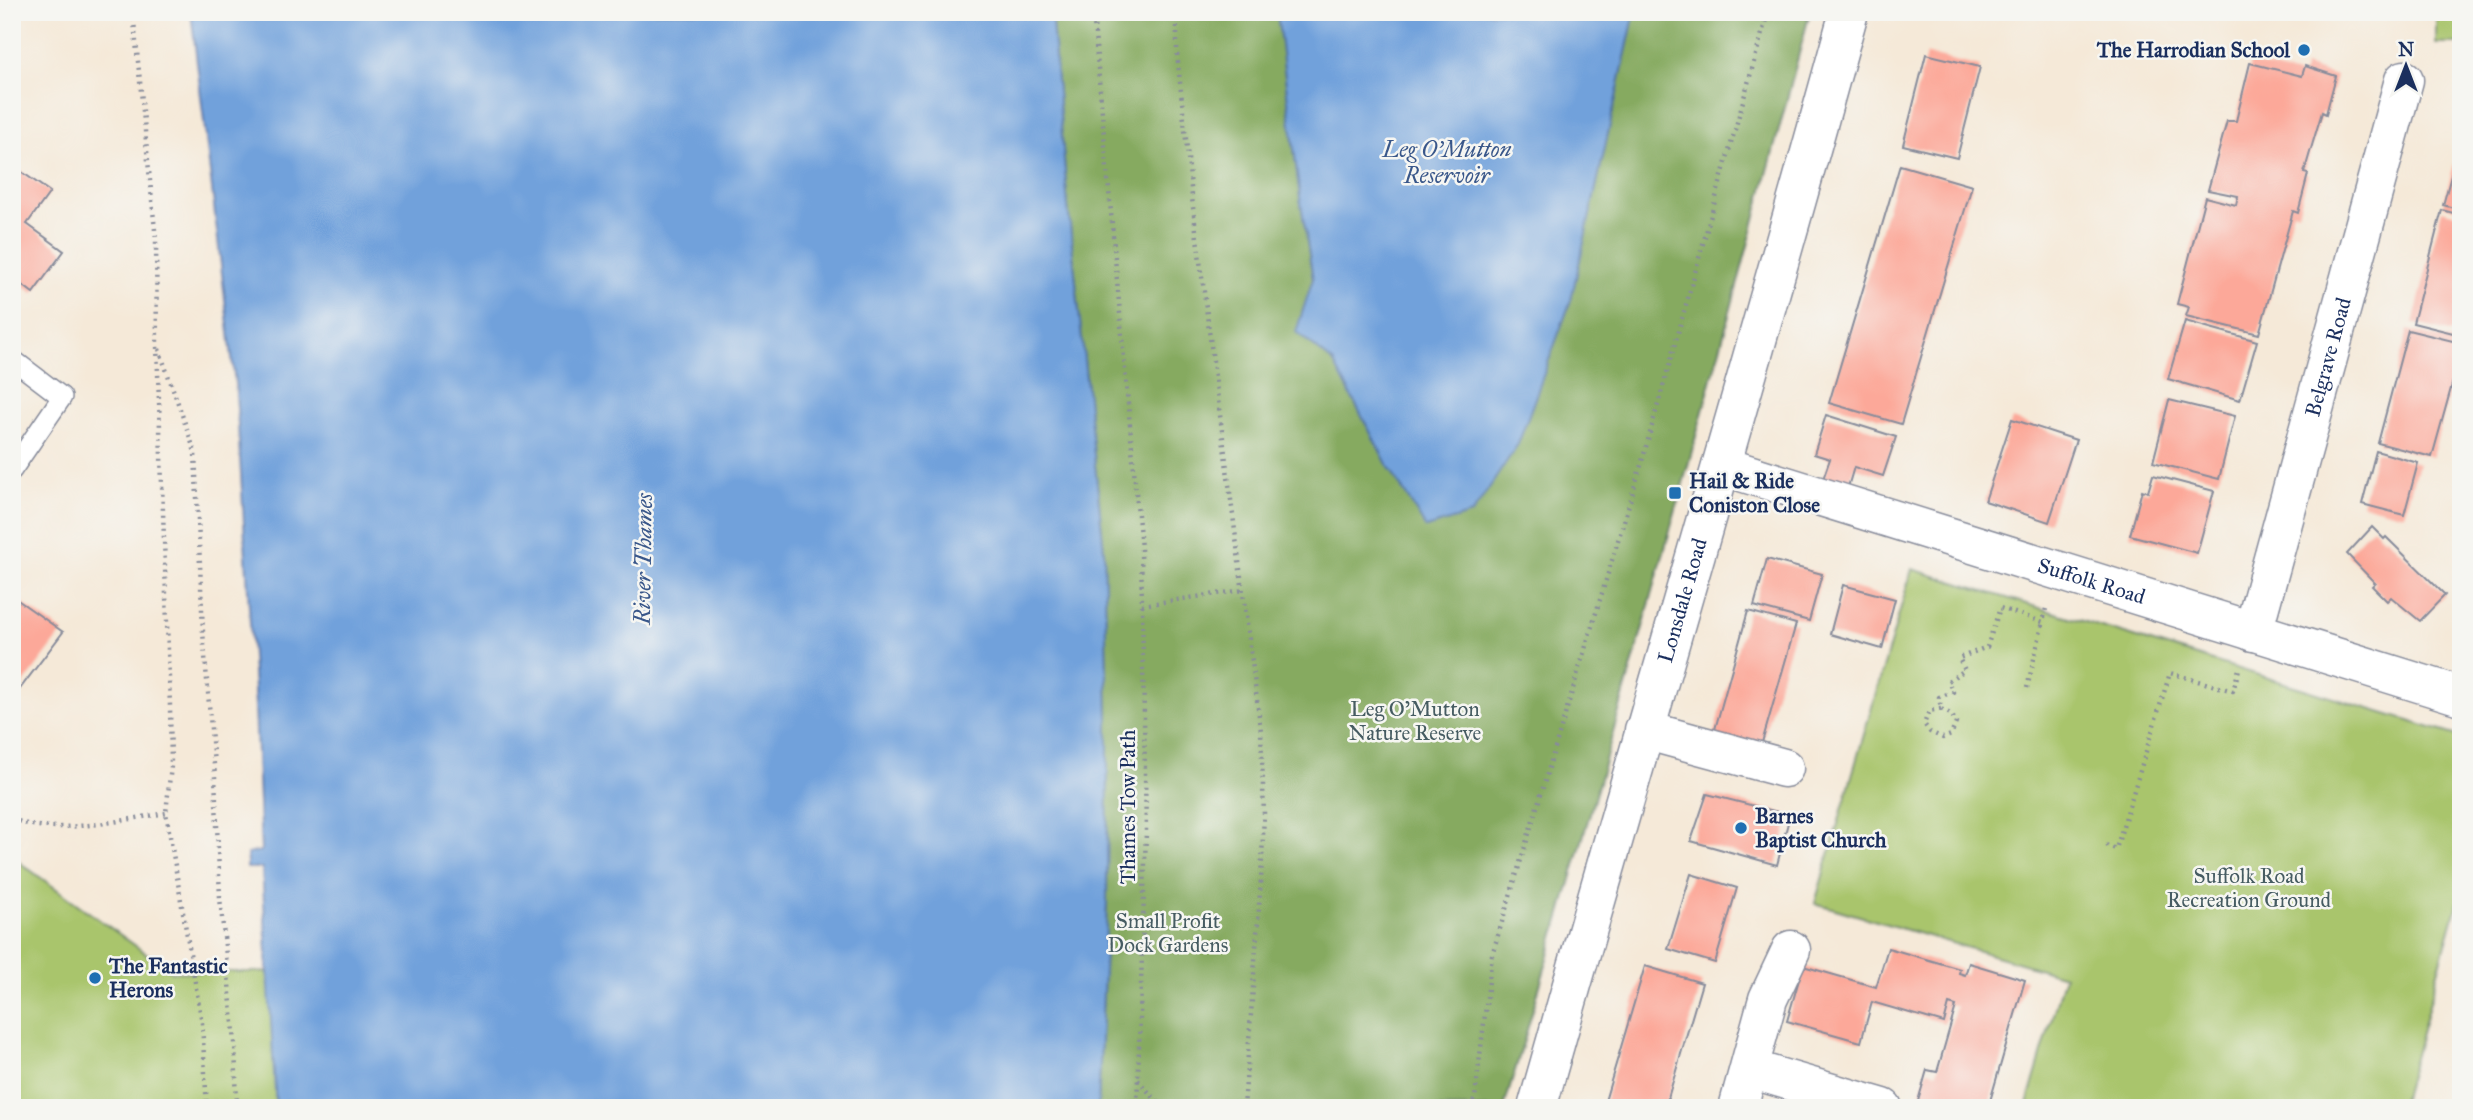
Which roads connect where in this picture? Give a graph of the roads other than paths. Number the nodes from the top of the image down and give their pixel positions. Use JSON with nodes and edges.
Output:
{"nodes":[{"id":1,"x":1849,"y":12,"type":"edge"},
{"id":2,"x":2404,"y":80,"type":"dead end"},
{"id":3,"x":12,"y":359,"type":"edge"},
{"id":4,"x":1722,"y":466,"type":"junction"},
{"id":5,"x":12,"y":470,"type":"edge"},
{"id":6,"x":2253,"y":632,"type":"junction"},
{"id":7,"x":2461,"y":695,"type":"edge"},
{"id":8,"x":1644,"y":730,"type":"junction"},
{"id":9,"x":1784,"y":768,"type":"dead end"},
{"id":10,"x":1791,"y":950,"type":"dead end"},
{"id":11,"x":1749,"y":1069,"type":"junction"},
{"id":12,"x":1537,"y":1108,"type":"edge"},
{"id":13,"x":1738,"y":1108,"type":"edge"},
{"id":14,"x":1884,"y":1108,"type":"edge"}],
"edges":[{"from":1,"to":4,"type":"street","name":"Lonsdale Road"},
{"from":2,"to":6,"type":"street","name":"Belgrave Road"},
{"from":3,"to":5,"type":"lane"},
{"from":4,"to":6,"type":"street","name":"Suffolk Road"},
{"from":4,"to":8,"type":"street","name":"Lonsdale Road"},
{"from":6,"to":7,"type":"street","name":"Suffolk Road"},
{"from":8,"to":9,"type":"street"},
{"from":8,"to":12,"type":"street","name":"Lonsdale Road"},
{"from":10,"to":11,"type":"street"},
{"from":11,"to":13,"type":"street"},
{"from":11,"to":14,"type":"street"}]}
